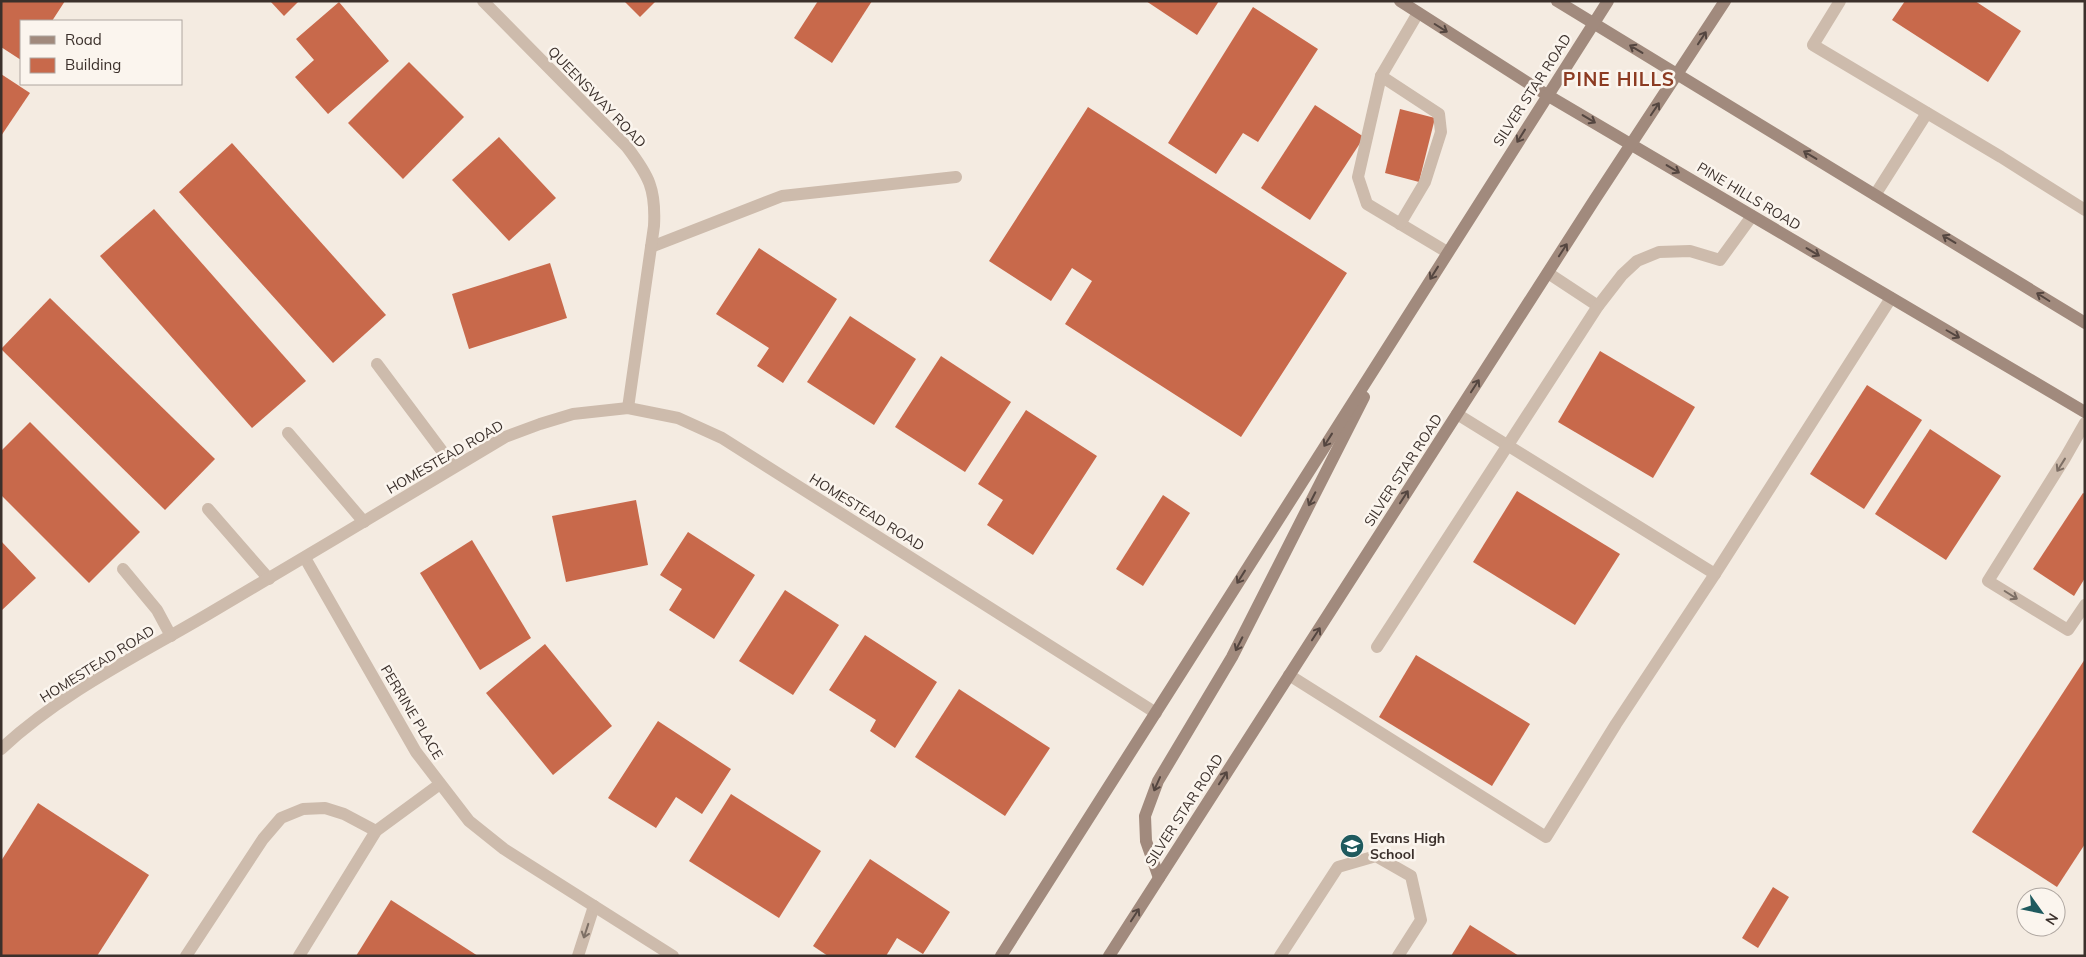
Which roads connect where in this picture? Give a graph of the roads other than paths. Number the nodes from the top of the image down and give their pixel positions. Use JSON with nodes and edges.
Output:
{"nodes":[{"id":1,"x":483,"y":1,"type":"edge"},
{"id":2,"x":1400,"y":1,"type":"edge"},
{"id":3,"x":1557,"y":1,"type":"edge"},
{"id":4,"x":1608,"y":1,"type":"edge"},
{"id":5,"x":1725,"y":1,"type":"edge"},
{"id":6,"x":1840,"y":1,"type":"edge"},
{"id":7,"x":1418,"y":13,"type":"junction"},
{"id":8,"x":1593,"y":23,"type":"junction"},
{"id":9,"x":1678,"y":74,"type":"junction"},
{"id":10,"x":1381,"y":76,"type":"junction"},
{"id":11,"x":1547,"y":95,"type":"junction"},
{"id":12,"x":1927,"y":113,"type":"junction"},
{"id":13,"x":1631,"y":144,"type":"junction"},
{"id":14,"x":956,"y":177,"type":"dead end"},
{"id":15,"x":1875,"y":194,"type":"junction"},
{"id":16,"x":2085,"y":210,"type":"edge"},
{"id":17,"x":1752,"y":216,"type":"junction"},
{"id":18,"x":1400,"y":224,"type":"junction"},
{"id":19,"x":651,"y":247,"type":"junction"},
{"id":20,"x":1447,"y":252,"type":"junction"},
{"id":21,"x":1548,"y":273,"type":"junction"},
{"id":22,"x":1891,"y":298,"type":"junction"},
{"id":23,"x":1598,"y":306,"type":"junction"},
{"id":24,"x":2085,"y":323,"type":"edge"},
{"id":25,"x":1398,"y":330,"type":"junction"},
{"id":26,"x":377,"y":364,"type":"dead end"},
{"id":27,"x":628,"y":408,"type":"junction"},
{"id":28,"x":2085,"y":412,"type":"edge"},
{"id":29,"x":1457,"y":414,"type":"junction"},
{"id":30,"x":2085,"y":423,"type":"edge"},
{"id":31,"x":288,"y":433,"type":"dead end"},
{"id":32,"x":1508,"y":446,"type":"junction"},
{"id":33,"x":454,"y":467,"type":"junction"},
{"id":34,"x":208,"y":510,"type":"dead end"},
{"id":35,"x":364,"y":522,"type":"junction"},
{"id":36,"x":305,"y":558,"type":"junction"},
{"id":37,"x":123,"y":569,"type":"dead end"},
{"id":38,"x":1715,"y":574,"type":"junction"},
{"id":39,"x":269,"y":579,"type":"junction"},
{"id":40,"x":2085,"y":604,"type":"edge"},
{"id":41,"x":171,"y":636,"type":"junction"},
{"id":42,"x":1377,"y":646,"type":"dead end"},
{"id":43,"x":1289,"y":675,"type":"junction"},
{"id":44,"x":1156,"y":713,"type":"junction"},
{"id":45,"x":1,"y":749,"type":"edge"},
{"id":46,"x":440,"y":784,"type":"junction"},
{"id":47,"x":376,"y":830,"type":"junction"},
{"id":48,"x":1159,"y":878,"type":"junction"},
{"id":49,"x":594,"y":906,"type":"junction"},
{"id":50,"x":186,"y":956,"type":"edge"},
{"id":51,"x":299,"y":956,"type":"edge"},
{"id":52,"x":578,"y":956,"type":"edge"},
{"id":53,"x":673,"y":956,"type":"edge"},
{"id":54,"x":1001,"y":956,"type":"edge"},
{"id":55,"x":1109,"y":956,"type":"edge"},
{"id":56,"x":1280,"y":956,"type":"edge"},
{"id":57,"x":1398,"y":956,"type":"edge"}],
"edges":[{"from":1,"to":19,"type":"street","name":"QUEENSWAY ROAD"},
{"from":2,"to":7,"type":"main road","name":"PINE HILLS ROAD"},
{"from":3,"to":8,"type":"main road"},
{"from":4,"to":8,"type":"main road","name":"SILVER STAR ROAD"},
{"from":9,"to":5,"type":"main road","name":"SILVER STAR ROAD","one_way":true},
{"from":6,"to":12,"type":"street"},
{"from":7,"to":10,"type":"street"},
{"from":7,"to":11,"type":"main road","name":"PINE HILLS ROAD","one_way":true},
{"from":9,"to":8,"type":"main road","one_way":true},
{"from":8,"to":11,"type":"main road","name":"SILVER STAR ROAD"},
{"from":13,"to":9,"type":"main road","name":"SILVER STAR ROAD","one_way":true},
{"from":15,"to":9,"type":"main road","one_way":true},
{"from":10,"to":18,"type":"street"},
{"from":10,"to":18,"type":"street"},
{"from":11,"to":13,"type":"main road","name":"PINE HILLS ROAD","one_way":true},
{"from":11,"to":20,"type":"main road","name":"SILVER STAR ROAD","one_way":true},
{"from":12,"to":15,"type":"street"},
{"from":12,"to":16,"type":"street"},
{"from":13,"to":17,"type":"main road","name":"PINE HILLS ROAD","one_way":true},
{"from":21,"to":13,"type":"main road","name":"SILVER STAR ROAD","one_way":true},
{"from":14,"to":19,"type":"street"},
{"from":24,"to":15,"type":"main road","one_way":true},
{"from":17,"to":22,"type":"main road","name":"PINE HILLS ROAD","one_way":true},
{"from":17,"to":23,"type":"street"},
{"from":18,"to":20,"type":"street"},
{"from":19,"to":27,"type":"street","name":"QUEENSWAY ROAD"},
{"from":20,"to":25,"type":"main road","name":"SILVER STAR ROAD","one_way":true},
{"from":21,"to":23,"type":"street"},
{"from":29,"to":21,"type":"main road","name":"SILVER STAR ROAD","one_way":true},
{"from":22,"to":28,"type":"main road","name":"PINE HILLS ROAD","one_way":true},
{"from":22,"to":38,"type":"street"},
{"from":23,"to":32,"type":"street"},
{"from":25,"to":44,"type":"main road","name":"SILVER STAR ROAD","one_way":true},
{"from":25,"to":48,"type":"main road","one_way":true},
{"from":26,"to":33,"type":"street"},
{"from":27,"to":33,"type":"street","name":"HOMESTEAD ROAD"},
{"from":27,"to":44,"type":"street","name":"HOMESTEAD ROAD"},
{"from":29,"to":32,"type":"street"},
{"from":43,"to":29,"type":"main road","name":"SILVER STAR ROAD","one_way":true},
{"from":30,"to":40,"type":"street","one_way":true},
{"from":31,"to":35,"type":"street"},
{"from":32,"to":38,"type":"street"},
{"from":32,"to":42,"type":"street"},
{"from":33,"to":35,"type":"street","name":"HOMESTEAD ROAD"},
{"from":34,"to":39,"type":"street"},
{"from":35,"to":36,"type":"street","name":"HOMESTEAD ROAD"},
{"from":36,"to":39,"type":"street","name":"HOMESTEAD ROAD"},
{"from":36,"to":46,"type":"street","name":"PERRINE PLACE"},
{"from":37,"to":41,"type":"street"},
{"from":38,"to":43,"type":"street"},
{"from":39,"to":41,"type":"street","name":"HOMESTEAD ROAD"},
{"from":41,"to":45,"type":"street","name":"HOMESTEAD ROAD"},
{"from":48,"to":43,"type":"main road","name":"SILVER STAR ROAD","one_way":true},
{"from":44,"to":54,"type":"main road","name":"SILVER STAR ROAD"},
{"from":46,"to":47,"type":"street"},
{"from":46,"to":49,"type":"street","name":"PERRINE PLACE"},
{"from":47,"to":50,"type":"street"},
{"from":47,"to":51,"type":"street"},
{"from":55,"to":48,"type":"main road","name":"SILVER STAR ROAD","one_way":true},
{"from":49,"to":52,"type":"street","one_way":true},
{"from":49,"to":53,"type":"street","name":"PERRINE PLACE"},
{"from":56,"to":57,"type":"street"}]}
